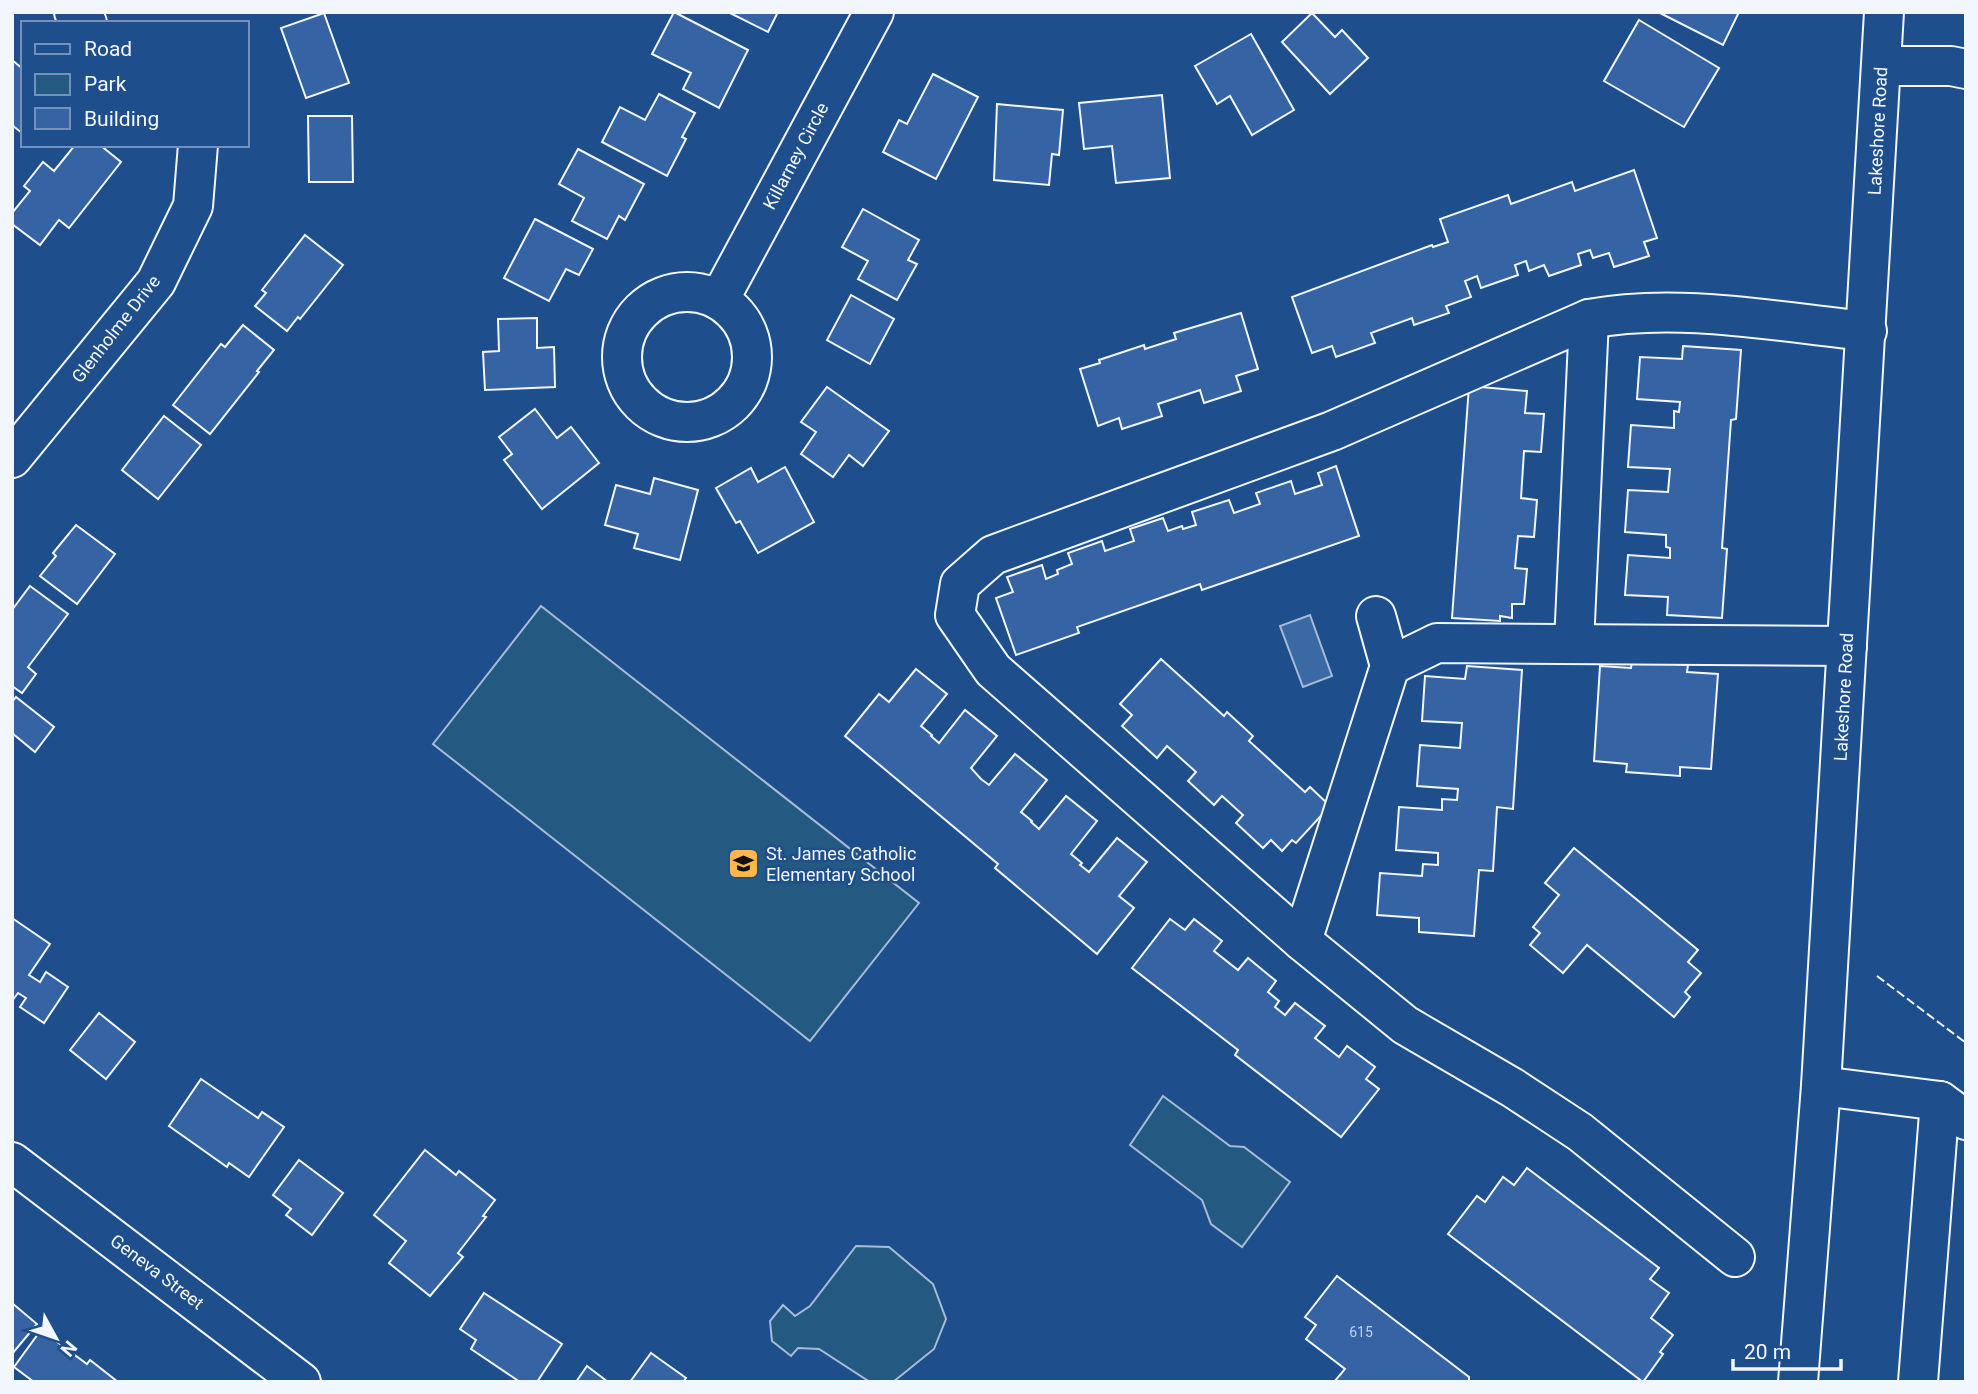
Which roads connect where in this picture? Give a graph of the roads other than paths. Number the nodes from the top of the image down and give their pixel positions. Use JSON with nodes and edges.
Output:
{"nodes":[{"id":1,"x":874,"y":12,"type":"edge"},
{"id":2,"x":1884,"y":12,"type":"edge"},
{"id":3,"x":1881,"y":66,"type":"junction"},
{"id":4,"x":1966,"y":69,"type":"edge"},
{"id":5,"x":198,"y":147,"type":"edge"},
{"id":6,"x":719,"y":300,"type":"dead end"},
{"id":7,"x":1588,"y":319,"type":"junction"},
{"id":8,"x":1867,"y":331,"type":"junction"},
{"id":9,"x":12,"y":458,"type":"edge"},
{"id":10,"x":1376,"y":616,"type":"dead end"},
{"id":11,"x":1574,"y":643,"type":"junction"},
{"id":12,"x":1847,"y":646,"type":"junction"},
{"id":13,"x":1390,"y":666,"type":"junction"},
{"id":14,"x":1302,"y":941,"type":"junction"},
{"id":15,"x":1821,"y":1086,"type":"junction"},
{"id":16,"x":1953,"y":1110,"type":"edge"},
{"id":17,"x":12,"y":1162,"type":"edge"},
{"id":18,"x":1735,"y":1257,"type":"dead end"},
{"id":19,"x":301,"y":1382,"type":"edge"},
{"id":20,"x":1798,"y":1382,"type":"edge"},
{"id":21,"x":1918,"y":1382,"type":"edge"}],
"edges":[{"from":1,"to":6,"type":"main road","name":"Killarney Circle"},
{"from":2,"to":3,"type":"main road","name":"Lakeshore Road"},
{"from":3,"to":4,"type":"main road"},
{"from":3,"to":8,"type":"main road","name":"Lakeshore Road"},
{"from":5,"to":9,"type":"main road","name":"Glenholme Drive"},
{"from":7,"to":8,"type":"main road"},
{"from":7,"to":11,"type":"main road"},
{"from":7,"to":14,"type":"main road"},
{"from":8,"to":12,"type":"main road","name":"Lakeshore Road"},
{"from":10,"to":13,"type":"main road"},
{"from":11,"to":12,"type":"main road"},
{"from":11,"to":13,"type":"main road"},
{"from":12,"to":15,"type":"main road","name":"Lakeshore Road"},
{"from":13,"to":14,"type":"main road"},
{"from":14,"to":18,"type":"main road"},
{"from":15,"to":16,"type":"main road"},
{"from":15,"to":20,"type":"main road","name":"Lakeshore Road"},
{"from":16,"to":21,"type":"main road"},
{"from":17,"to":19,"type":"main road","name":"Geneva Street"}]}
